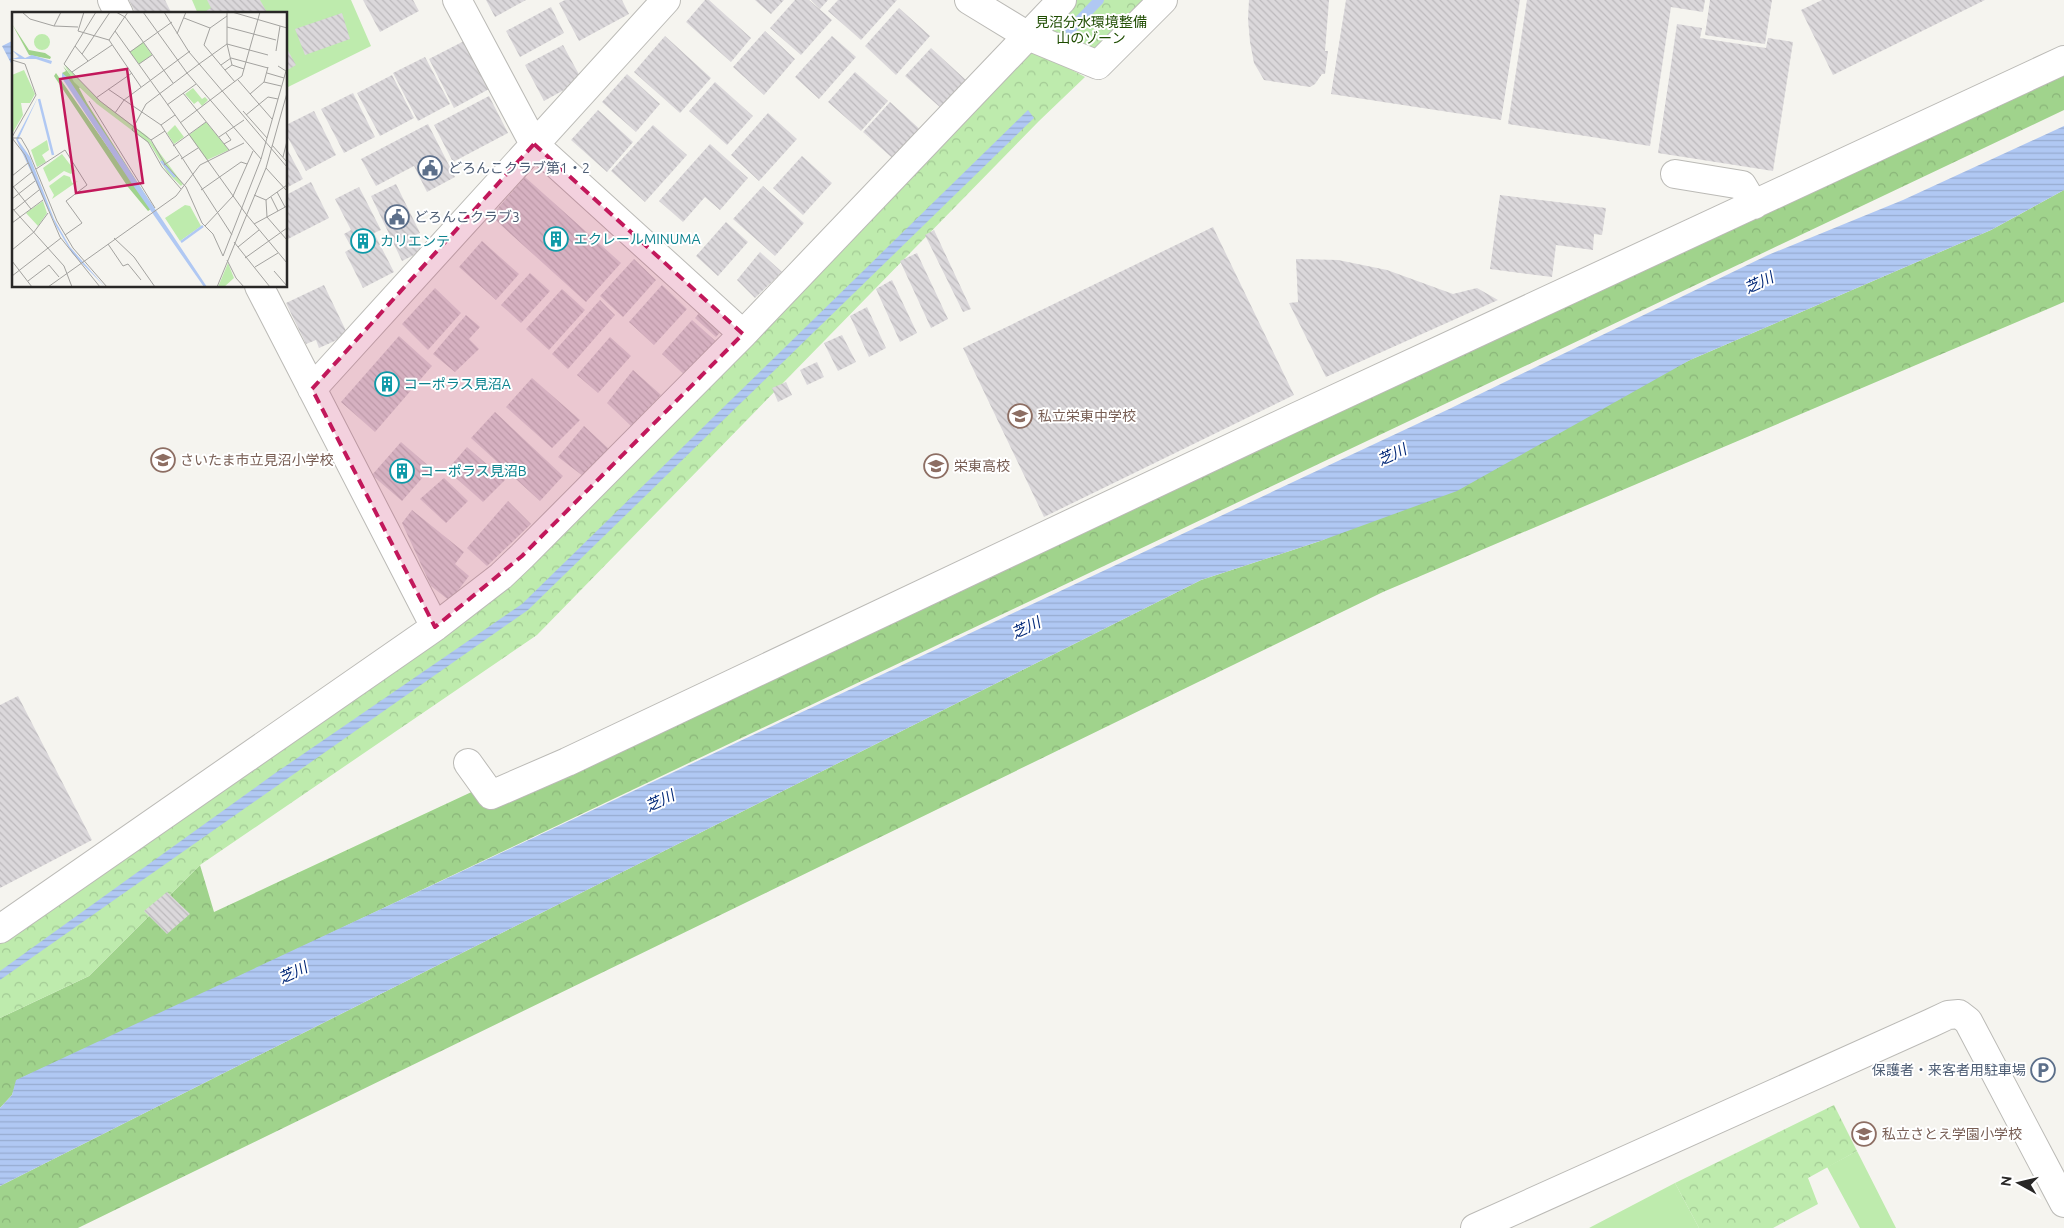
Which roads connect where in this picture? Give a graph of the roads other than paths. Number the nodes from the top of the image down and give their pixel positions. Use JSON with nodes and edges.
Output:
{"nodes":[{"id":1,"x":112,"y":0,"type":"edge"},
{"id":2,"x":457,"y":0,"type":"edge"},
{"id":3,"x":666,"y":0,"type":"edge"},
{"id":4,"x":969,"y":0,"type":"edge"},
{"id":5,"x":1062,"y":0,"type":"edge"},
{"id":6,"x":1163,"y":0,"type":"edge"},
{"id":7,"x":118,"y":12,"type":"edge"},
{"id":8,"x":1028,"y":36,"type":"junction"},
{"id":9,"x":2064,"y":60,"type":"edge"},
{"id":10,"x":534,"y":144,"type":"junction"},
{"id":11,"x":1675,"y":174,"type":"dead end"},
{"id":12,"x":1754,"y":206,"type":"junction"},
{"id":13,"x":260,"y":288,"type":"edge"},
{"id":14,"x":743,"y":334,"type":"junction"},
{"id":15,"x":312,"y":389,"type":"junction"},
{"id":16,"x":435,"y":627,"type":"junction"},
{"id":17,"x":468,"y":763,"type":"dead end"},
{"id":18,"x":0,"y":929,"type":"edge"},
{"id":19,"x":2064,"y":1203,"type":"edge"},
{"id":20,"x":1475,"y":1228,"type":"edge"}],
"edges":[{"from":1,"to":7,"type":"street"},
{"from":2,"to":10,"type":"street"},
{"from":3,"to":10,"type":"street"},
{"from":4,"to":8,"type":"street"},
{"from":5,"to":8,"type":"street"},
{"from":6,"to":8,"type":"street"},
{"from":8,"to":14,"type":"street"},
{"from":9,"to":12,"type":"street"},
{"from":10,"to":14,"type":"street"},
{"from":10,"to":15,"type":"street"},
{"from":11,"to":12,"type":"street"},
{"from":12,"to":17,"type":"street"},
{"from":13,"to":15,"type":"street"},
{"from":14,"to":16,"type":"street"},
{"from":15,"to":16,"type":"street"},
{"from":16,"to":18,"type":"street"},
{"from":19,"to":20,"type":"street"}]}
